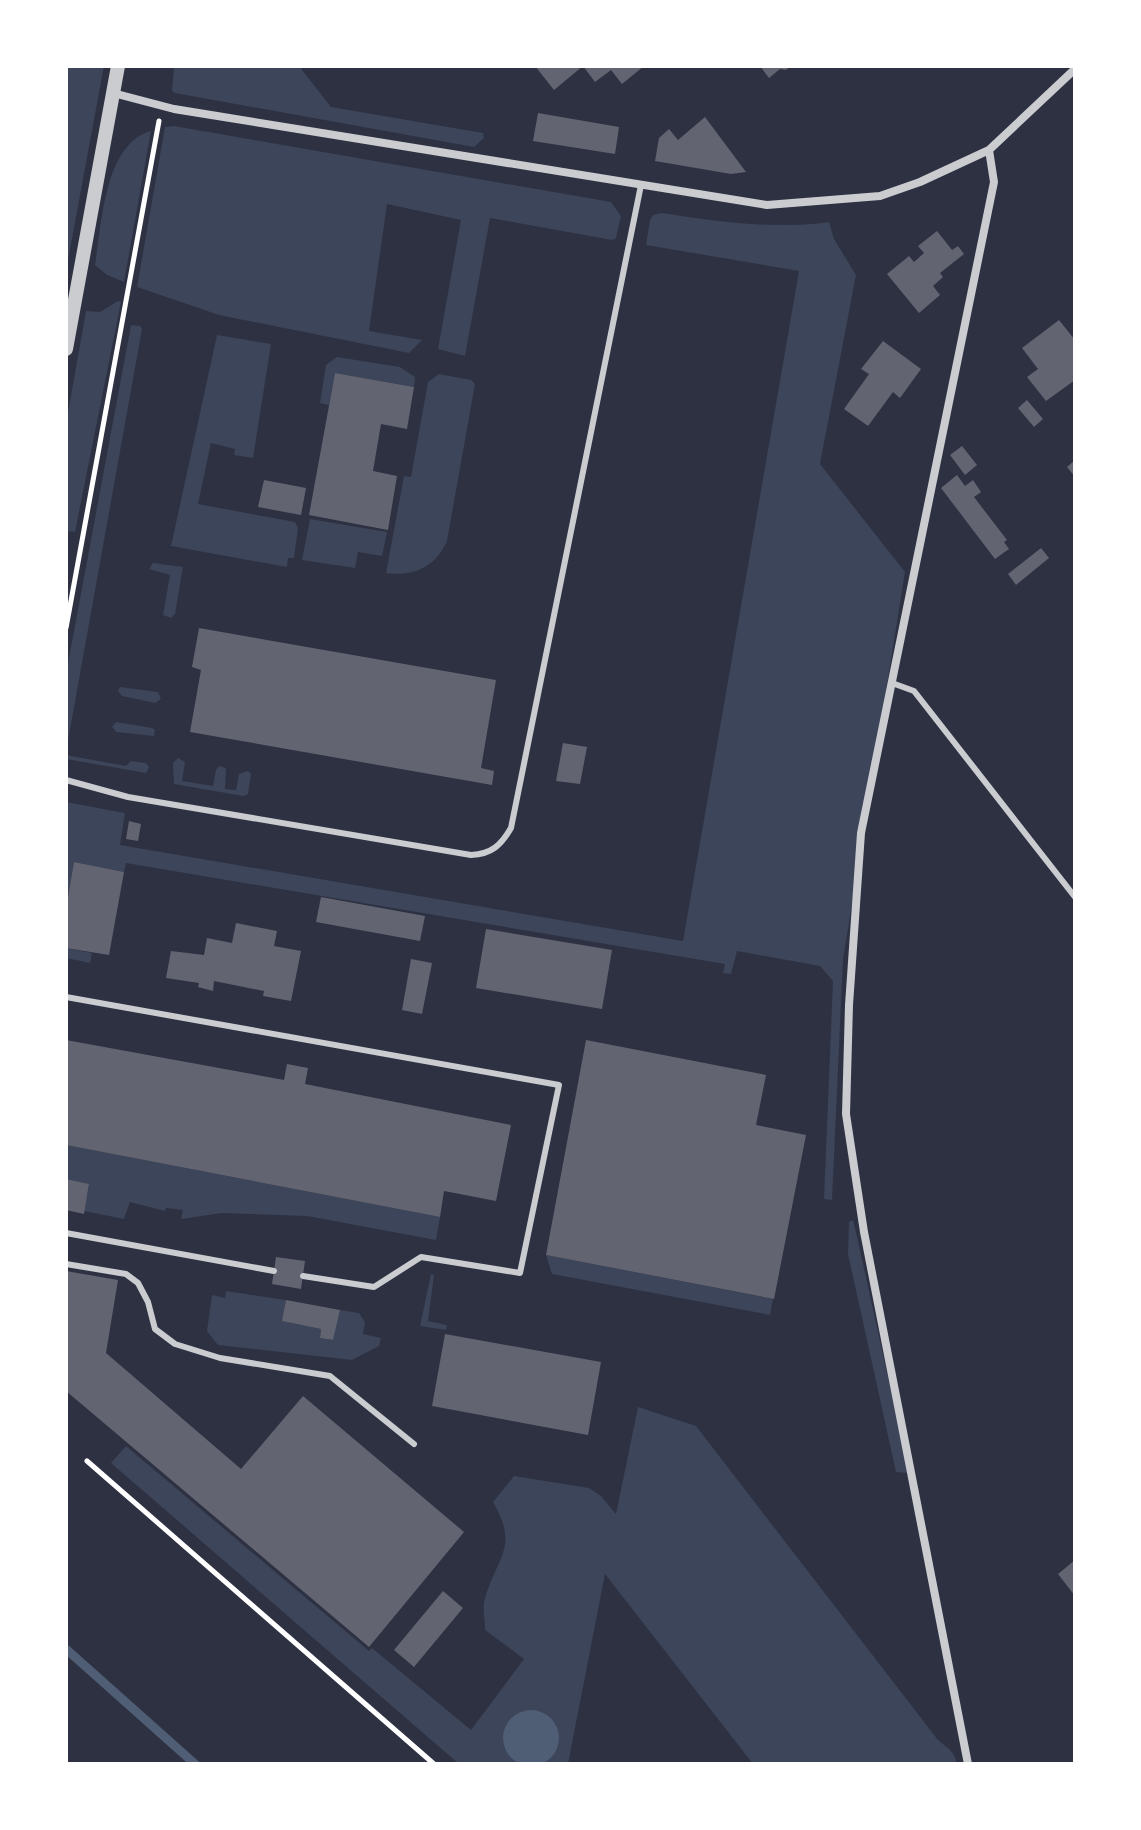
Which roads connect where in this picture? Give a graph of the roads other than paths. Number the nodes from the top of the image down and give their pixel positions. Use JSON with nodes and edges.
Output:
{"nodes":[{"id":1,"x":118,"y":66,"type":"edge"},
{"id":2,"x":1075,"y":69,"type":"edge"},
{"id":3,"x":113,"y":93,"type":"junction"},
{"id":4,"x":989,"y":150,"type":"junction"},
{"id":5,"x":641,"y":185,"type":"junction"},
{"id":6,"x":66,"y":349,"type":"edge"},
{"id":7,"x":892,"y":683,"type":"junction"},
{"id":8,"x":66,"y":780,"type":"edge"},
{"id":9,"x":1075,"y":897,"type":"edge"},
{"id":10,"x":66,"y":997,"type":"edge"},
{"id":11,"x":66,"y":1233,"type":"edge"},
{"id":12,"x":66,"y":1264,"type":"edge"},
{"id":13,"x":274,"y":1271,"type":"dead end"},
{"id":14,"x":303,"y":1276,"type":"dead end"},
{"id":15,"x":414,"y":1444,"type":"dead end"},
{"id":16,"x":968,"y":1764,"type":"edge"}],
"edges":[{"from":1,"to":3,"type":"street"},
{"from":2,"to":4,"type":"street"},
{"from":3,"to":5,"type":"street"},
{"from":3,"to":6,"type":"street"},
{"from":4,"to":5,"type":"street"},
{"from":4,"to":7,"type":"street"},
{"from":5,"to":8,"type":"lane"},
{"from":7,"to":9,"type":"lane"},
{"from":7,"to":16,"type":"street"},
{"from":10,"to":14,"type":"lane"},
{"from":11,"to":13,"type":"lane"},
{"from":12,"to":15,"type":"lane"}]}
